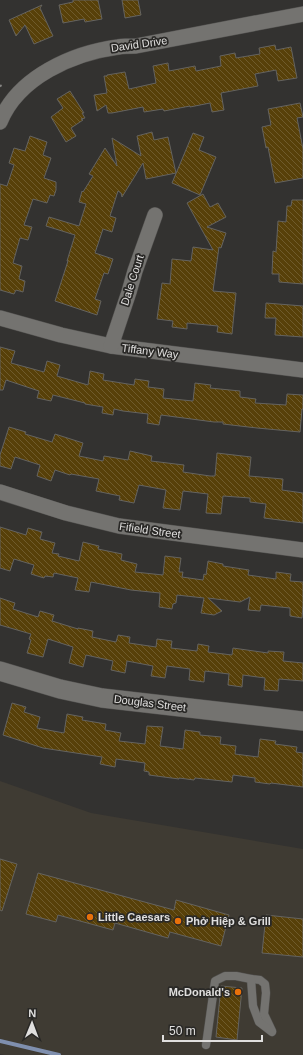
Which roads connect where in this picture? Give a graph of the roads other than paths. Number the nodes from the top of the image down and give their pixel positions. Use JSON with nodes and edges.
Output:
{"nodes":[{"id":1,"x":303,"y":14,"type":"edge"},
{"id":2,"x":0,"y":122,"type":"edge"},
{"id":3,"x":154,"y":215,"type":"dead end"},
{"id":4,"x":0,"y":318,"type":"edge"},
{"id":5,"x":111,"y":346,"type":"junction"},
{"id":6,"x":303,"y":370,"type":"edge"},
{"id":7,"x":0,"y":492,"type":"edge"},
{"id":8,"x":303,"y":550,"type":"edge"},
{"id":9,"x":0,"y":671,"type":"edge"},
{"id":10,"x":303,"y":721,"type":"edge"},
{"id":11,"x":251,"y":979,"type":"junction"},
{"id":12,"x":206,"y":1045,"type":"dead end"}],
"edges":[{"from":1,"to":2,"type":"street","name":"David Drive"},
{"from":3,"to":5,"type":"street","name":"Dale Court"},
{"from":4,"to":5,"type":"street","name":"Tiffany Way"},
{"from":5,"to":6,"type":"street","name":"Tiffany Way"},
{"from":7,"to":8,"type":"street","name":"Fifield Street"},
{"from":9,"to":10,"type":"street","name":"Douglas Street"},
{"from":11,"to":11,"type":"lane"},
{"from":11,"to":12,"type":"lane"}]}
